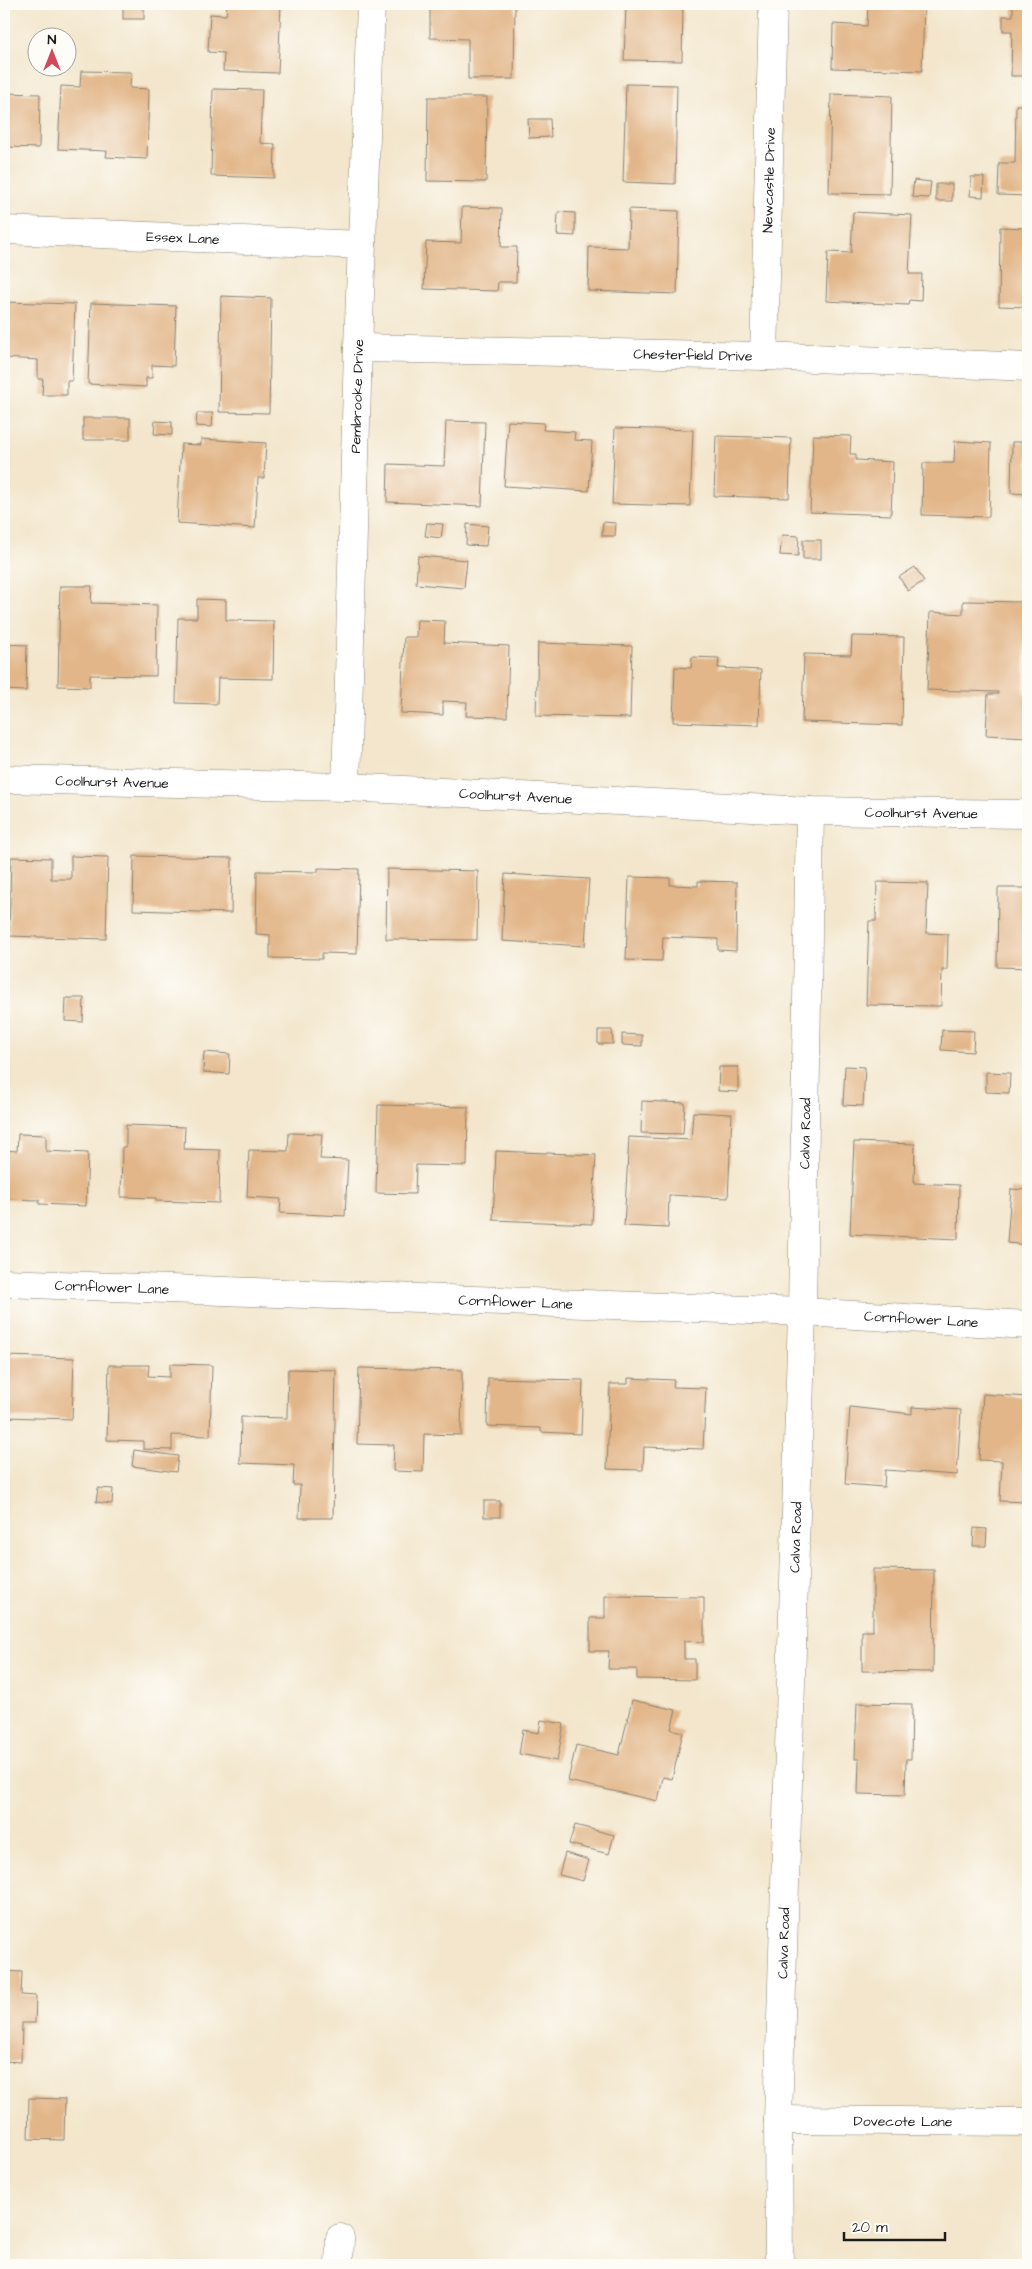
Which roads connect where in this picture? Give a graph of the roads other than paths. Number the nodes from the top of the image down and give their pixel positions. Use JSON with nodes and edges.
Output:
{"nodes":[{"id":1,"x":371,"y":4,"type":"edge"},
{"id":2,"x":773,"y":4,"type":"edge"},
{"id":3,"x":4,"y":230,"type":"edge"},
{"id":4,"x":362,"y":245,"type":"junction"},
{"id":5,"x":358,"y":348,"type":"junction"},
{"id":6,"x":764,"y":356,"type":"junction"},
{"id":7,"x":1028,"y":367,"type":"edge"},
{"id":8,"x":4,"y":779,"type":"edge"},
{"id":9,"x":346,"y":787,"type":"junction"},
{"id":10,"x":810,"y":811,"type":"junction"},
{"id":11,"x":1028,"y":814,"type":"edge"},
{"id":12,"x":4,"y":1283,"type":"edge"},
{"id":13,"x":802,"y":1312,"type":"junction"},
{"id":14,"x":1028,"y":1325,"type":"edge"},
{"id":15,"x":778,"y":2120,"type":"junction"},
{"id":16,"x":1028,"y":2122,"type":"edge"},
{"id":17,"x":340,"y":2238,"type":"dead end"},
{"id":18,"x":339,"y":2265,"type":"edge"},
{"id":19,"x":779,"y":2265,"type":"edge"}],
"edges":[{"from":1,"to":4,"type":"street","name":"Pembrooke Drive"},
{"from":2,"to":6,"type":"street","name":"Newcastle Drive"},
{"from":3,"to":4,"type":"street","name":"Essex Lane"},
{"from":4,"to":5,"type":"street","name":"Pembrooke Drive"},
{"from":5,"to":6,"type":"street","name":"Chesterfield Drive"},
{"from":5,"to":9,"type":"street","name":"Pembrooke Drive"},
{"from":6,"to":7,"type":"street","name":"Chesterfield Drive"},
{"from":8,"to":9,"type":"street","name":"Coolhurst Avenue"},
{"from":9,"to":10,"type":"street","name":"Coolhurst Avenue"},
{"from":10,"to":11,"type":"street","name":"Coolhurst Avenue"},
{"from":10,"to":13,"type":"street","name":"Calva Road"},
{"from":12,"to":13,"type":"street","name":"Cornflower Lane"},
{"from":13,"to":14,"type":"street","name":"Cornflower Lane"},
{"from":13,"to":15,"type":"street","name":"Calva Road"},
{"from":15,"to":16,"type":"street","name":"Dovecote Lane"},
{"from":15,"to":19,"type":"street","name":"Calva Road"},
{"from":17,"to":18,"type":"street"}]}
